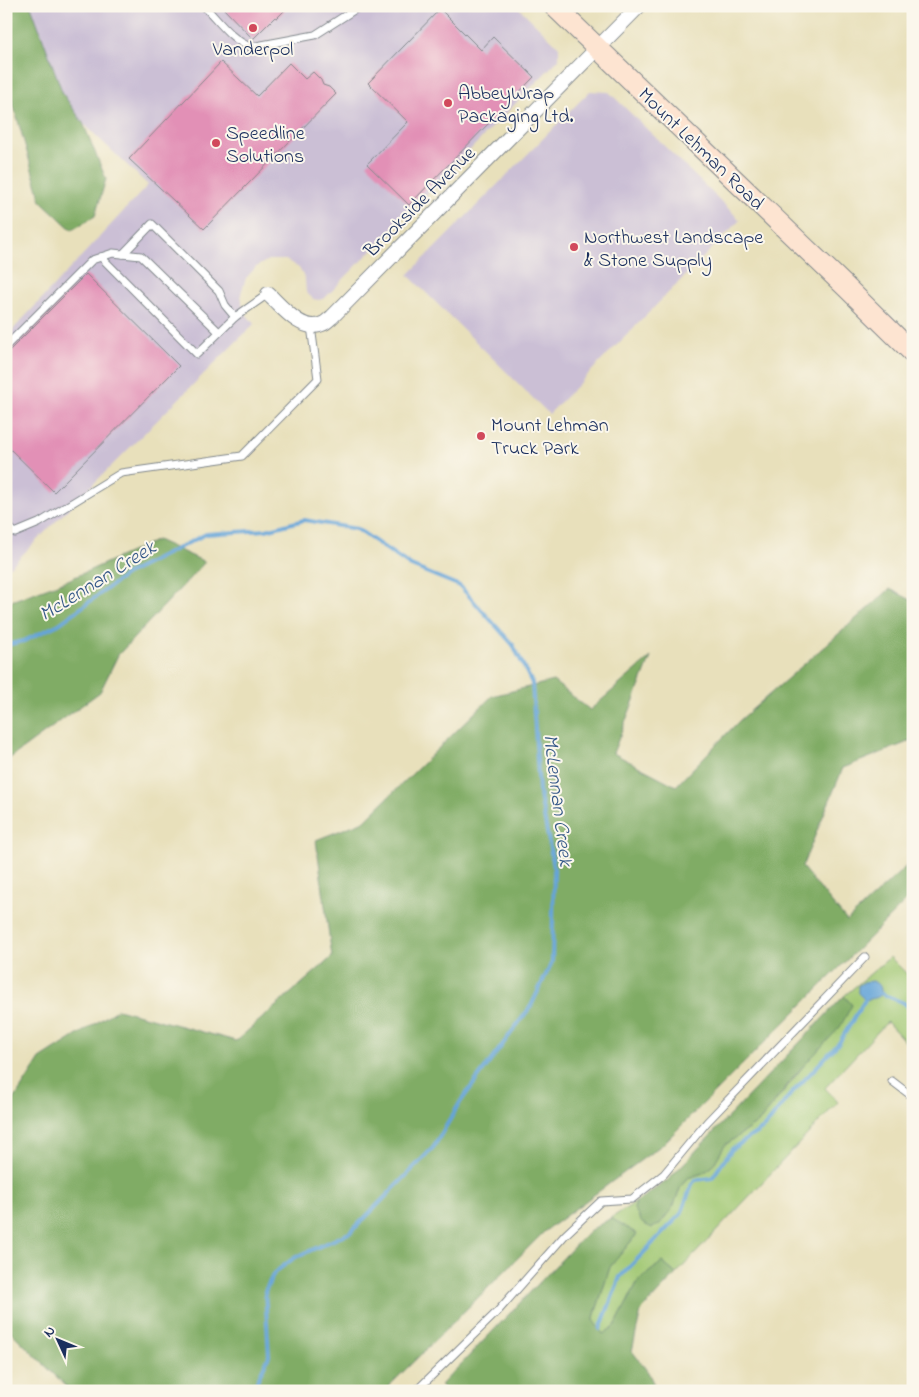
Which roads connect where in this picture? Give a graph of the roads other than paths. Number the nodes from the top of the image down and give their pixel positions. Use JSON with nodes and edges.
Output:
{"nodes":[{"id":1,"x":204,"y":6,"type":"edge"},
{"id":2,"x":360,"y":6,"type":"edge"},
{"id":3,"x":554,"y":6,"type":"edge"},
{"id":4,"x":639,"y":6,"type":"edge"},
{"id":5,"x":598,"y":48,"type":"junction"},
{"id":6,"x":122,"y":254,"type":"junction"},
{"id":7,"x":101,"y":257,"type":"junction"},
{"id":8,"x":268,"y":294,"type":"joint"},
{"id":9,"x":235,"y":317,"type":"junction"},
{"id":10,"x":311,"y":326,"type":"junction"},
{"id":11,"x":219,"y":332,"type":"junction"},
{"id":12,"x":6,"y":346,"type":"edge"},
{"id":13,"x":913,"y":354,"type":"edge"},
{"id":14,"x":6,"y":524,"type":"edge"},
{"id":15,"x":864,"y":957,"type":"dead end"},
{"id":16,"x":892,"y":1081,"type":"dead end"},
{"id":17,"x":913,"y":1097,"type":"edge"},
{"id":18,"x":416,"y":1391,"type":"edge"}],
"edges":[{"from":1,"to":2,"type":"lane"},
{"from":3,"to":5,"type":"main road","name":"Mount Lehman Road"},
{"from":4,"to":5,"type":"street","name":"Brookside Avenue"},
{"from":5,"to":10,"type":"street","name":"Brookside Avenue"},
{"from":5,"to":13,"type":"main road","name":"Mount Lehman Road"},
{"from":6,"to":7,"type":"lane"},
{"from":6,"to":9,"type":"lane"},
{"from":6,"to":11,"type":"lane"},
{"from":7,"to":11,"type":"lane"},
{"from":7,"to":12,"type":"lane"},
{"from":8,"to":9,"type":"lane"},
{"from":8,"to":10,"type":"street"},
{"from":9,"to":11,"type":"lane"},
{"from":10,"to":14,"type":"lane"},
{"from":15,"to":18,"type":"lane"},
{"from":16,"to":17,"type":"lane"}]}
